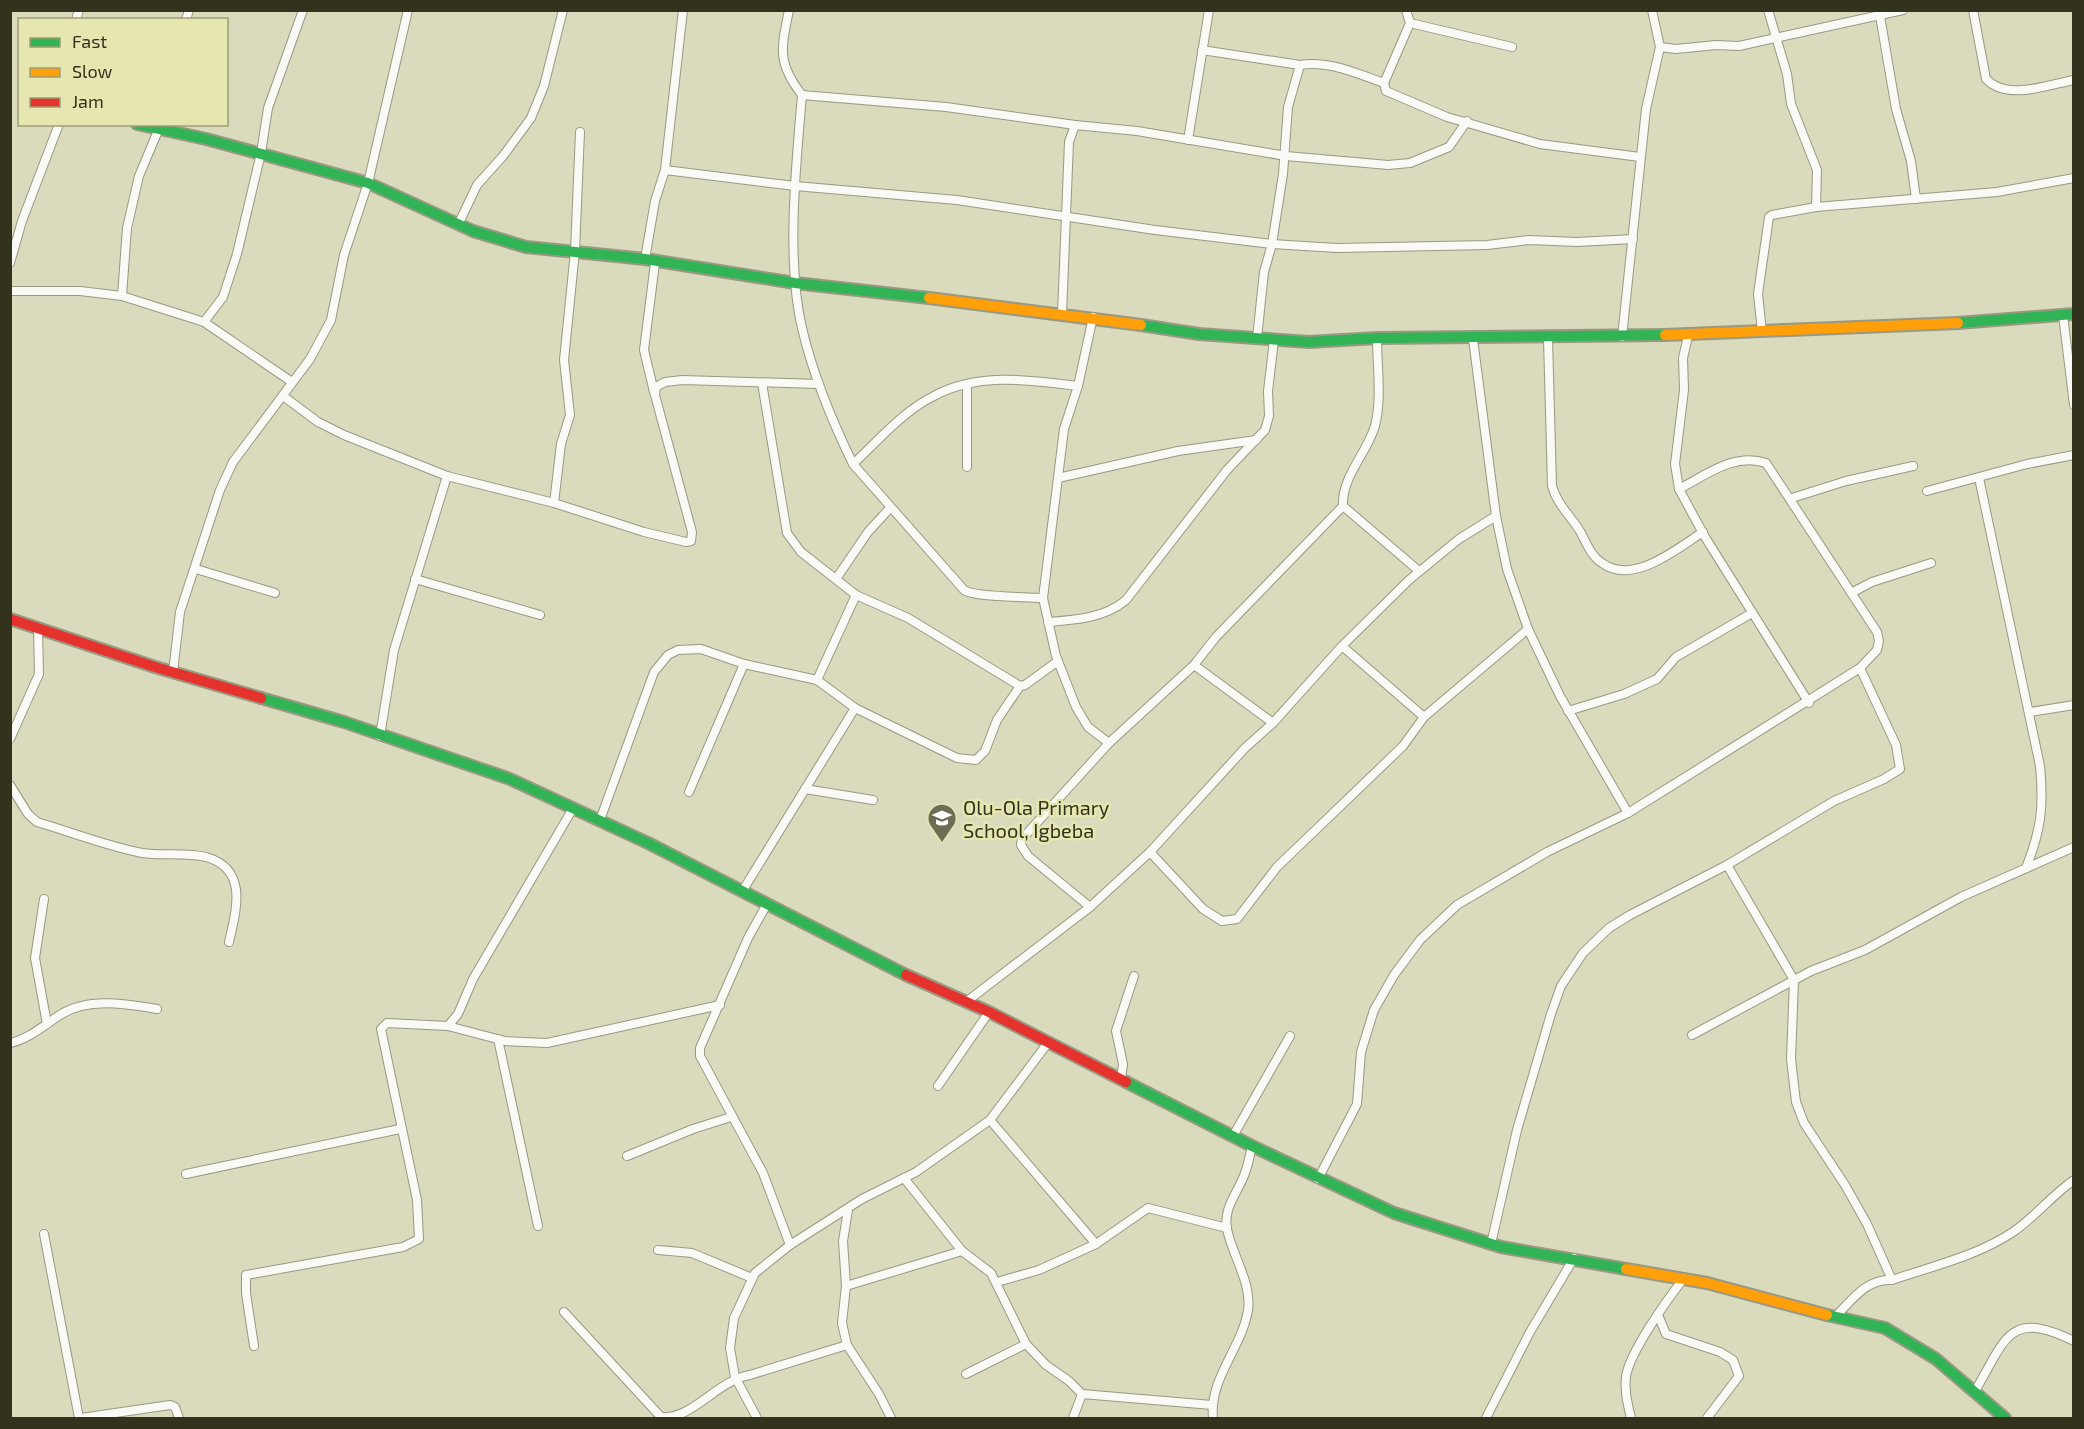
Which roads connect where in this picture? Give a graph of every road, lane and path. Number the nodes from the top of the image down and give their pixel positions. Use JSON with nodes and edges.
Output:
{"nodes":[{"id":1,"x":303,"y":10,"type":"edge"},
{"id":2,"x":408,"y":10,"type":"edge"},
{"id":3,"x":563,"y":10,"type":"edge"},
{"id":4,"x":683,"y":10,"type":"edge"},
{"id":5,"x":789,"y":10,"type":"edge"},
{"id":6,"x":1209,"y":10,"type":"edge"},
{"id":7,"x":1406,"y":10,"type":"edge"},
{"id":8,"x":1652,"y":10,"type":"edge"},
{"id":9,"x":1768,"y":10,"type":"edge"},
{"id":10,"x":1903,"y":10,"type":"edge"},
{"id":11,"x":1973,"y":10,"type":"edge"},
{"id":12,"x":1880,"y":16,"type":"junction"},
{"id":13,"x":1410,"y":24,"type":"junction"},
{"id":14,"x":1778,"y":39,"type":"junction"},
{"id":15,"x":1512,"y":47,"type":"dead end"},
{"id":16,"x":1660,"y":47,"type":"junction"},
{"id":17,"x":1202,"y":50,"type":"junction"},
{"id":18,"x":1300,"y":65,"type":"junction"},
{"id":19,"x":2073,"y":80,"type":"edge"},
{"id":20,"x":1384,"y":83,"type":"junction"},
{"id":21,"x":802,"y":95,"type":"junction"},
{"id":22,"x":1467,"y":121,"type":"junction"},
{"id":23,"x":1075,"y":125,"type":"junction"},
{"id":24,"x":58,"y":126,"type":"edge"},
{"id":25,"x":160,"y":127,"type":"edge"},
{"id":26,"x":580,"y":132,"type":"dead end"},
{"id":27,"x":1188,"y":140,"type":"junction"},
{"id":28,"x":261,"y":153,"type":"junction"},
{"id":29,"x":1286,"y":156,"type":"junction"},
{"id":30,"x":1640,"y":157,"type":"junction"},
{"id":31,"x":665,"y":170,"type":"junction"},
{"id":32,"x":2073,"y":178,"type":"edge"},
{"id":33,"x":368,"y":183,"type":"junction"},
{"id":34,"x":795,"y":186,"type":"junction"},
{"id":35,"x":1917,"y":199,"type":"junction"},
{"id":36,"x":1816,"y":207,"type":"junction"},
{"id":37,"x":1068,"y":216,"type":"junction"},
{"id":38,"x":458,"y":225,"type":"junction"},
{"id":39,"x":1633,"y":239,"type":"junction"},
{"id":40,"x":1272,"y":244,"type":"junction"},
{"id":41,"x":575,"y":251,"type":"junction"},
{"id":42,"x":650,"y":261,"type":"junction"},
{"id":43,"x":10,"y":263,"type":"edge"},
{"id":44,"x":795,"y":283,"type":"junction"},
{"id":45,"x":10,"y":291,"type":"edge"},
{"id":46,"x":122,"y":296,"type":"junction"},
{"id":47,"x":1062,"y":314,"type":"junction"},
{"id":48,"x":2068,"y":315,"type":"edge"},
{"id":49,"x":1093,"y":317,"type":"junction"},
{"id":50,"x":204,"y":322,"type":"junction"},
{"id":51,"x":1762,"y":332,"type":"junction"},
{"id":52,"x":1688,"y":336,"type":"junction"},
{"id":53,"x":1622,"y":337,"type":"junction"},
{"id":54,"x":1257,"y":338,"type":"junction"},
{"id":55,"x":1377,"y":338,"type":"junction"},
{"id":56,"x":1473,"y":339,"type":"junction"},
{"id":57,"x":1548,"y":339,"type":"junction"},
{"id":58,"x":1274,"y":340,"type":"junction"},
{"id":59,"x":2071,"y":377,"type":"edge"},
{"id":60,"x":292,"y":382,"type":"junction"},
{"id":61,"x":762,"y":383,"type":"junction"},
{"id":62,"x":819,"y":384,"type":"junction"},
{"id":63,"x":967,"y":385,"type":"junction"},
{"id":64,"x":1078,"y":386,"type":"junction"},
{"id":65,"x":655,"y":395,"type":"junction"},
{"id":66,"x":283,"y":396,"type":"junction"},
{"id":67,"x":2073,"y":405,"type":"edge"},
{"id":68,"x":1257,"y":440,"type":"junction"},
{"id":69,"x":2073,"y":455,"type":"edge"},
{"id":70,"x":854,"y":464,"type":"junction"},
{"id":71,"x":1913,"y":466,"type":"dead end"},
{"id":72,"x":967,"y":467,"type":"dead end"},
{"id":73,"x":447,"y":476,"type":"junction"},
{"id":74,"x":1058,"y":478,"type":"junction"},
{"id":75,"x":1979,"y":478,"type":"junction"},
{"id":76,"x":1679,"y":489,"type":"junction"},
{"id":77,"x":1927,"y":491,"type":"dead end"},
{"id":78,"x":1792,"y":498,"type":"junction"},
{"id":79,"x":554,"y":503,"type":"junction"},
{"id":80,"x":1343,"y":506,"type":"junction"},
{"id":81,"x":890,"y":508,"type":"junction"},
{"id":82,"x":1496,"y":516,"type":"junction"},
{"id":83,"x":1703,"y":532,"type":"junction"},
{"id":84,"x":1931,"y":563,"type":"dead end"},
{"id":85,"x":196,"y":569,"type":"junction"},
{"id":86,"x":1419,"y":571,"type":"junction"},
{"id":87,"x":415,"y":579,"type":"junction"},
{"id":88,"x":836,"y":579,"type":"junction"},
{"id":89,"x":275,"y":593,"type":"dead end"},
{"id":90,"x":1851,"y":593,"type":"junction"},
{"id":91,"x":856,"y":595,"type":"junction"},
{"id":92,"x":1043,"y":598,"type":"junction"},
{"id":93,"x":1752,"y":613,"type":"junction"},
{"id":94,"x":540,"y":615,"type":"dead end"},
{"id":95,"x":10,"y":619,"type":"edge"},
{"id":96,"x":1048,"y":622,"type":"junction"},
{"id":97,"x":38,"y":629,"type":"junction"},
{"id":98,"x":1528,"y":629,"type":"junction"},
{"id":99,"x":1342,"y":646,"type":"junction"},
{"id":100,"x":1058,"y":661,"type":"junction"},
{"id":101,"x":744,"y":664,"type":"junction"},
{"id":102,"x":1194,"y":664,"type":"junction"},
{"id":103,"x":1860,"y":668,"type":"junction"},
{"id":104,"x":173,"y":672,"type":"junction"},
{"id":105,"x":817,"y":680,"type":"junction"},
{"id":106,"x":1020,"y":686,"type":"junction"},
{"id":107,"x":1809,"y":703,"type":"junction"},
{"id":108,"x":2073,"y":705,"type":"edge"},
{"id":109,"x":855,"y":708,"type":"junction"},
{"id":110,"x":1569,"y":711,"type":"junction"},
{"id":111,"x":2030,"y":712,"type":"junction"},
{"id":112,"x":1424,"y":717,"type":"junction"},
{"id":113,"x":1273,"y":723,"type":"junction"},
{"id":114,"x":380,"y":736,"type":"junction"},
{"id":115,"x":10,"y":739,"type":"edge"},
{"id":116,"x":1110,"y":743,"type":"junction"},
{"id":117,"x":10,"y":785,"type":"edge"},
{"id":118,"x":805,"y":789,"type":"junction"},
{"id":119,"x":689,"y":792,"type":"dead end"},
{"id":120,"x":873,"y":800,"type":"dead end"},
{"id":121,"x":572,"y":810,"type":"junction"},
{"id":122,"x":1628,"y":813,"type":"junction"},
{"id":123,"x":600,"y":820,"type":"junction"},
{"id":124,"x":2073,"y":847,"type":"edge"},
{"id":125,"x":1150,"y":852,"type":"junction"},
{"id":126,"x":1727,"y":865,"type":"junction"},
{"id":127,"x":2026,"y":868,"type":"junction"},
{"id":128,"x":743,"y":890,"type":"junction"},
{"id":129,"x":44,"y":899,"type":"dead end"},
{"id":130,"x":767,"y":904,"type":"junction"},
{"id":131,"x":1090,"y":907,"type":"junction"},
{"id":132,"x":228,"y":942,"type":"dead end"},
{"id":133,"x":1134,"y":976,"type":"dead end"},
{"id":134,"x":1794,"y":980,"type":"junction"},
{"id":135,"x":966,"y":1002,"type":"junction"},
{"id":136,"x":720,"y":1005,"type":"junction"},
{"id":137,"x":157,"y":1009,"type":"dead end"},
{"id":138,"x":988,"y":1012,"type":"junction"},
{"id":139,"x":47,"y":1024,"type":"junction"},
{"id":140,"x":448,"y":1026,"type":"junction"},
{"id":141,"x":1692,"y":1035,"type":"dead end"},
{"id":142,"x":1290,"y":1036,"type":"dead end"},
{"id":143,"x":498,"y":1039,"type":"junction"},
{"id":144,"x":10,"y":1043,"type":"edge"},
{"id":145,"x":1047,"y":1044,"type":"junction"},
{"id":146,"x":1121,"y":1079,"type":"junction"},
{"id":147,"x":938,"y":1086,"type":"dead end"},
{"id":148,"x":731,"y":1117,"type":"junction"},
{"id":149,"x":990,"y":1120,"type":"junction"},
{"id":150,"x":400,"y":1129,"type":"junction"},
{"id":151,"x":1233,"y":1136,"type":"junction"},
{"id":152,"x":1252,"y":1146,"type":"junction"},
{"id":153,"x":627,"y":1156,"type":"dead end"},
{"id":154,"x":186,"y":1174,"type":"dead end"},
{"id":155,"x":904,"y":1178,"type":"junction"},
{"id":156,"x":1318,"y":1179,"type":"junction"},
{"id":157,"x":2073,"y":1180,"type":"edge"},
{"id":158,"x":848,"y":1210,"type":"junction"},
{"id":159,"x":538,"y":1226,"type":"dead end"},
{"id":160,"x":1227,"y":1228,"type":"junction"},
{"id":161,"x":44,"y":1234,"type":"dead end"},
{"id":162,"x":1096,"y":1244,"type":"junction"},
{"id":163,"x":1491,"y":1244,"type":"junction"},
{"id":164,"x":790,"y":1245,"type":"junction"},
{"id":165,"x":658,"y":1250,"type":"dead end"},
{"id":166,"x":962,"y":1251,"type":"junction"},
{"id":167,"x":1574,"y":1258,"type":"junction"},
{"id":168,"x":752,"y":1278,"type":"junction"},
{"id":169,"x":1684,"y":1278,"type":"junction"},
{"id":170,"x":1892,"y":1280,"type":"junction"},
{"id":171,"x":997,"y":1282,"type":"junction"},
{"id":172,"x":846,"y":1286,"type":"junction"},
{"id":173,"x":564,"y":1312,"type":"dead end"},
{"id":174,"x":1658,"y":1315,"type":"junction"},
{"id":175,"x":1835,"y":1317,"type":"junction"},
{"id":176,"x":2073,"y":1341,"type":"edge"},
{"id":177,"x":1026,"y":1344,"type":"junction"},
{"id":178,"x":847,"y":1345,"type":"junction"},
{"id":179,"x":254,"y":1346,"type":"dead end"},
{"id":180,"x":966,"y":1374,"type":"dead end"},
{"id":181,"x":735,"y":1377,"type":"junction"},
{"id":182,"x":1975,"y":1391,"type":"junction"},
{"id":183,"x":1082,"y":1394,"type":"junction"},
{"id":184,"x":1212,"y":1405,"type":"junction"},
{"id":185,"x":2005,"y":1418,"type":"edge"},
{"id":186,"x":80,"y":1419,"type":"edge"},
{"id":187,"x":179,"y":1419,"type":"edge"},
{"id":188,"x":757,"y":1419,"type":"edge"},
{"id":189,"x":891,"y":1419,"type":"edge"},
{"id":190,"x":1073,"y":1419,"type":"edge"},
{"id":191,"x":1213,"y":1419,"type":"edge"},
{"id":192,"x":1486,"y":1419,"type":"edge"},
{"id":193,"x":1631,"y":1419,"type":"edge"},
{"id":194,"x":1707,"y":1419,"type":"edge"}],
"edges":[{"from":1,"to":28,"type":"street"},
{"from":2,"to":33,"type":"street"},
{"from":3,"to":38,"type":"street"},
{"from":4,"to":31,"type":"street"},
{"from":5,"to":21,"type":"street"},
{"from":6,"to":17,"type":"street"},
{"from":7,"to":13,"type":"street"},
{"from":8,"to":16,"type":"street"},
{"from":9,"to":14,"type":"street"},
{"from":10,"to":12,"type":"street"},
{"from":11,"to":19,"type":"street"},
{"from":12,"to":14,"type":"street"},
{"from":12,"to":35,"type":"street"},
{"from":13,"to":15,"type":"street"},
{"from":13,"to":20,"type":"street"},
{"from":14,"to":16,"type":"street"},
{"from":14,"to":36,"type":"street"},
{"from":16,"to":30,"type":"street"},
{"from":17,"to":18,"type":"street"},
{"from":17,"to":27,"type":"street"},
{"from":18,"to":20,"type":"street"},
{"from":18,"to":29,"type":"street"},
{"from":20,"to":22,"type":"street"},
{"from":21,"to":23,"type":"street"},
{"from":21,"to":34,"type":"street"},
{"from":22,"to":29,"type":"street"},
{"from":22,"to":30,"type":"street"},
{"from":23,"to":27,"type":"street"},
{"from":23,"to":37,"type":"street"},
{"from":24,"to":43,"type":"street"},
{"from":25,"to":28,"type":"street"},
{"from":25,"to":46,"type":"street"},
{"from":26,"to":41,"type":"street"},
{"from":27,"to":29,"type":"street"},
{"from":28,"to":33,"type":"street"},
{"from":28,"to":50,"type":"street"},
{"from":29,"to":40,"type":"street"},
{"from":30,"to":39,"type":"street"},
{"from":31,"to":34,"type":"street"},
{"from":31,"to":42,"type":"street"},
{"from":32,"to":35,"type":"street"},
{"from":33,"to":38,"type":"street"},
{"from":33,"to":60,"type":"street"},
{"from":34,"to":37,"type":"street"},
{"from":34,"to":44,"type":"street"},
{"from":35,"to":36,"type":"street"},
{"from":36,"to":51,"type":"street"},
{"from":37,"to":40,"type":"street"},
{"from":37,"to":47,"type":"street"},
{"from":38,"to":41,"type":"street"},
{"from":39,"to":40,"type":"street"},
{"from":39,"to":53,"type":"street"},
{"from":40,"to":54,"type":"street"},
{"from":41,"to":42,"type":"street"},
{"from":41,"to":79,"type":"street"},
{"from":42,"to":44,"type":"street"},
{"from":42,"to":65,"type":"street"},
{"from":44,"to":47,"type":"street"},
{"from":44,"to":62,"type":"street"},
{"from":45,"to":46,"type":"street"},
{"from":46,"to":50,"type":"street"},
{"from":47,"to":49,"type":"street"},
{"from":48,"to":51,"type":"street"},
{"from":48,"to":59,"type":"street"},
{"from":49,"to":54,"type":"street"},
{"from":49,"to":64,"type":"street"},
{"from":50,"to":60,"type":"street"},
{"from":51,"to":52,"type":"street"},
{"from":52,"to":53,"type":"street"},
{"from":52,"to":76,"type":"street"},
{"from":53,"to":57,"type":"street"},
{"from":54,"to":58,"type":"street"},
{"from":55,"to":56,"type":"street"},
{"from":55,"to":58,"type":"street"},
{"from":55,"to":80,"type":"street"},
{"from":56,"to":57,"type":"street"},
{"from":56,"to":82,"type":"street"},
{"from":57,"to":83,"type":"street"},
{"from":58,"to":68,"type":"street"},
{"from":59,"to":67,"type":"street"},
{"from":60,"to":66,"type":"street"},
{"from":61,"to":62,"type":"street"},
{"from":61,"to":65,"type":"street"},
{"from":61,"to":88,"type":"street"},
{"from":62,"to":70,"type":"street"},
{"from":63,"to":64,"type":"street"},
{"from":63,"to":70,"type":"street"},
{"from":63,"to":72,"type":"street"},
{"from":64,"to":74,"type":"street"},
{"from":65,"to":79,"type":"street"},
{"from":66,"to":73,"type":"street"},
{"from":66,"to":85,"type":"street"},
{"from":68,"to":74,"type":"street"},
{"from":68,"to":96,"type":"street"},
{"from":69,"to":75,"type":"street"},
{"from":70,"to":81,"type":"street"},
{"from":71,"to":78,"type":"street"},
{"from":73,"to":79,"type":"street"},
{"from":73,"to":87,"type":"street"},
{"from":74,"to":92,"type":"street"},
{"from":75,"to":77,"type":"street"},
{"from":75,"to":111,"type":"street"},
{"from":76,"to":78,"type":"street"},
{"from":76,"to":83,"type":"street"},
{"from":78,"to":90,"type":"street"},
{"from":80,"to":86,"type":"street"},
{"from":80,"to":102,"type":"street"},
{"from":81,"to":88,"type":"street"},
{"from":81,"to":92,"type":"street"},
{"from":82,"to":86,"type":"street"},
{"from":82,"to":98,"type":"street"},
{"from":83,"to":93,"type":"street"},
{"from":84,"to":90,"type":"street"},
{"from":85,"to":89,"type":"street"},
{"from":85,"to":104,"type":"street"},
{"from":86,"to":99,"type":"street"},
{"from":87,"to":94,"type":"street"},
{"from":87,"to":114,"type":"street"},
{"from":88,"to":91,"type":"street"},
{"from":90,"to":103,"type":"street"},
{"from":91,"to":105,"type":"street"},
{"from":91,"to":106,"type":"street"},
{"from":92,"to":96,"type":"street"},
{"from":93,"to":107,"type":"street"},
{"from":93,"to":110,"type":"street"},
{"from":95,"to":97,"type":"street"},
{"from":96,"to":100,"type":"street"},
{"from":97,"to":104,"type":"street"},
{"from":97,"to":115,"type":"street"},
{"from":98,"to":110,"type":"street"},
{"from":98,"to":112,"type":"street"},
{"from":99,"to":112,"type":"street"},
{"from":99,"to":113,"type":"street"},
{"from":100,"to":106,"type":"street"},
{"from":100,"to":116,"type":"street"},
{"from":101,"to":105,"type":"street"},
{"from":101,"to":119,"type":"street"},
{"from":101,"to":123,"type":"street"},
{"from":102,"to":113,"type":"street"},
{"from":102,"to":116,"type":"street"},
{"from":103,"to":107,"type":"street"},
{"from":103,"to":126,"type":"street"},
{"from":104,"to":114,"type":"street"},
{"from":105,"to":109,"type":"street"},
{"from":106,"to":109,"type":"street"},
{"from":107,"to":122,"type":"street"},
{"from":108,"to":111,"type":"street"},
{"from":109,"to":118,"type":"street"},
{"from":110,"to":122,"type":"street"},
{"from":111,"to":127,"type":"street"},
{"from":112,"to":125,"type":"street"},
{"from":113,"to":125,"type":"street"},
{"from":114,"to":121,"type":"street"},
{"from":116,"to":131,"type":"street"},
{"from":117,"to":132,"type":"street"},
{"from":118,"to":120,"type":"street"},
{"from":118,"to":128,"type":"street"},
{"from":121,"to":123,"type":"street"},
{"from":121,"to":140,"type":"street"},
{"from":122,"to":156,"type":"street"},
{"from":123,"to":128,"type":"street"},
{"from":124,"to":127,"type":"street"},
{"from":125,"to":131,"type":"street"},
{"from":126,"to":134,"type":"street"},
{"from":126,"to":163,"type":"street"},
{"from":127,"to":134,"type":"street"},
{"from":128,"to":130,"type":"street"},
{"from":129,"to":139,"type":"street"},
{"from":130,"to":135,"type":"street"},
{"from":130,"to":136,"type":"street"},
{"from":131,"to":135,"type":"street"},
{"from":133,"to":146,"type":"street"},
{"from":134,"to":141,"type":"street"},
{"from":134,"to":170,"type":"street"},
{"from":135,"to":138,"type":"street"},
{"from":136,"to":143,"type":"street"},
{"from":136,"to":148,"type":"street"},
{"from":137,"to":139,"type":"street"},
{"from":138,"to":145,"type":"street"},
{"from":138,"to":147,"type":"street"},
{"from":139,"to":144,"type":"street"},
{"from":140,"to":143,"type":"street"},
{"from":140,"to":150,"type":"street"},
{"from":142,"to":151,"type":"street"},
{"from":143,"to":159,"type":"street"},
{"from":145,"to":146,"type":"street"},
{"from":145,"to":149,"type":"street"},
{"from":146,"to":151,"type":"street"},
{"from":148,"to":153,"type":"street"},
{"from":148,"to":164,"type":"street"},
{"from":149,"to":155,"type":"street"},
{"from":149,"to":162,"type":"street"},
{"from":150,"to":154,"type":"street"},
{"from":150,"to":179,"type":"street"},
{"from":151,"to":152,"type":"street"},
{"from":152,"to":156,"type":"street"},
{"from":152,"to":160,"type":"street"},
{"from":155,"to":158,"type":"street"},
{"from":155,"to":166,"type":"street"},
{"from":156,"to":163,"type":"street"},
{"from":157,"to":170,"type":"street"},
{"from":158,"to":164,"type":"street"},
{"from":158,"to":172,"type":"street"},
{"from":160,"to":162,"type":"street"},
{"from":160,"to":184,"type":"street"},
{"from":161,"to":186,"type":"street"},
{"from":162,"to":171,"type":"street"},
{"from":163,"to":167,"type":"street"},
{"from":164,"to":168,"type":"street"},
{"from":165,"to":168,"type":"street"},
{"from":166,"to":171,"type":"street"},
{"from":166,"to":172,"type":"street"},
{"from":167,"to":169,"type":"street"},
{"from":167,"to":192,"type":"street"},
{"from":168,"to":181,"type":"street"},
{"from":169,"to":174,"type":"street"},
{"from":169,"to":175,"type":"street"},
{"from":170,"to":175,"type":"street"},
{"from":171,"to":177,"type":"street"},
{"from":172,"to":178,"type":"street"},
{"from":173,"to":181,"type":"street"},
{"from":174,"to":193,"type":"street"},
{"from":174,"to":194,"type":"street"},
{"from":175,"to":182,"type":"street"},
{"from":176,"to":182,"type":"street"},
{"from":177,"to":180,"type":"street"},
{"from":177,"to":183,"type":"street"},
{"from":178,"to":181,"type":"street"},
{"from":178,"to":189,"type":"street"},
{"from":181,"to":188,"type":"street"},
{"from":182,"to":185,"type":"street"},
{"from":183,"to":184,"type":"street"},
{"from":183,"to":190,"type":"street"},
{"from":184,"to":191,"type":"street"},
{"from":186,"to":187,"type":"street"}]}
